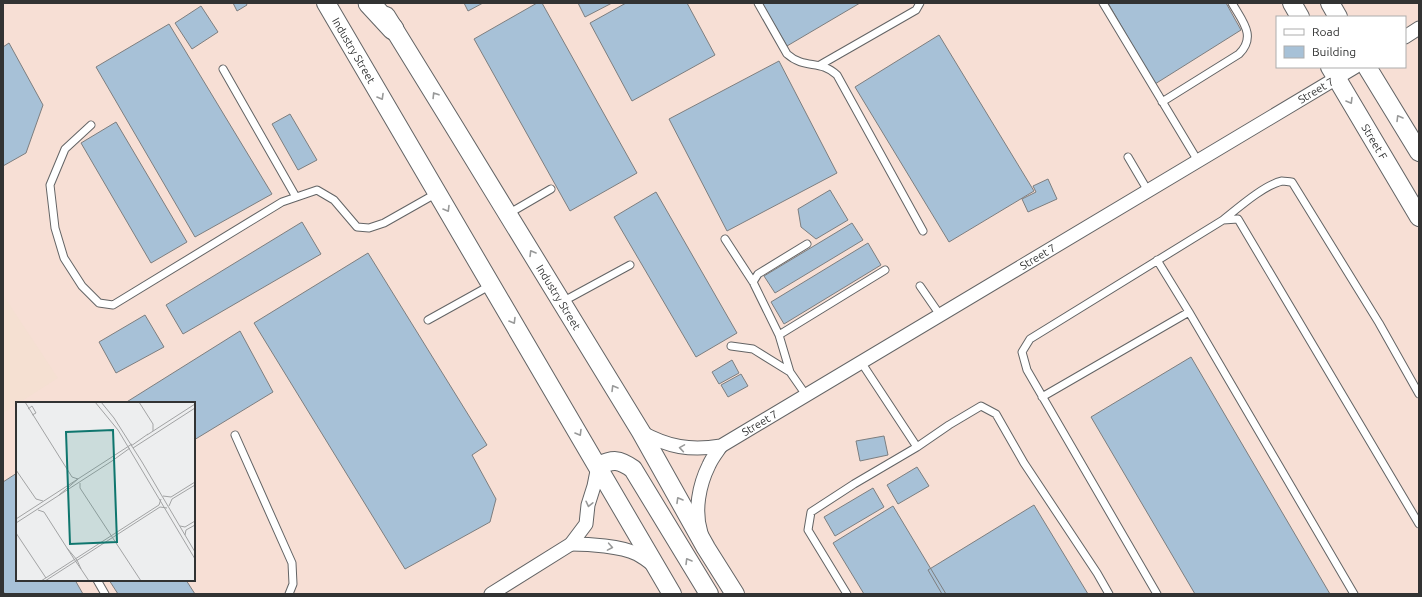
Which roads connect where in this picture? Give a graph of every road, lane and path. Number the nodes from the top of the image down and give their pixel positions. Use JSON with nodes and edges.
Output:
{"nodes":[{"id":1,"x":326,"y":3,"type":"edge"},
{"id":2,"x":369,"y":3,"type":"edge"},
{"id":3,"x":378,"y":3,"type":"edge"},
{"id":4,"x":758,"y":3,"type":"edge"},
{"id":5,"x":920,"y":3,"type":"edge"},
{"id":6,"x":1103,"y":3,"type":"edge"},
{"id":7,"x":1232,"y":3,"type":"edge"},
{"id":8,"x":1292,"y":3,"type":"edge"},
{"id":9,"x":1330,"y":3,"type":"edge"},
{"id":10,"x":1299,"y":16,"type":"edge"},
{"id":11,"x":1337,"y":16,"type":"edge"},
{"id":12,"x":1419,"y":28,"type":"edge"},
{"id":13,"x":393,"y":29,"type":"junction"},
{"id":14,"x":1406,"y":36,"type":"edge"},
{"id":15,"x":820,"y":65,"type":"junction"},
{"id":16,"x":1351,"y":68,"type":"edge"},
{"id":17,"x":1369,"y":68,"type":"edge"},
{"id":18,"x":223,"y":69,"type":"dead end"},
{"id":19,"x":1333,"y":72,"type":"edge"},
{"id":20,"x":1162,"y":102,"type":"junction"},
{"id":21,"x":91,"y":125,"type":"dead end"},
{"id":22,"x":1419,"y":152,"type":"edge"},
{"id":23,"x":1128,"y":157,"type":"dead end"},
{"id":24,"x":1198,"y":161,"type":"junction"},
{"id":25,"x":551,"y":189,"type":"dead end"},
{"id":26,"x":1148,"y":191,"type":"junction"},
{"id":27,"x":437,"y":193,"type":"junction"},
{"id":28,"x":296,"y":197,"type":"junction"},
{"id":29,"x":508,"y":214,"type":"junction"},
{"id":30,"x":1419,"y":217,"type":"edge"},
{"id":31,"x":1223,"y":220,"type":"junction"},
{"id":32,"x":923,"y":232,"type":"dead end"},
{"id":33,"x":725,"y":239,"type":"dead end"},
{"id":34,"x":808,"y":244,"type":"dead end"},
{"id":35,"x":1157,"y":260,"type":"junction"},
{"id":36,"x":630,"y":265,"type":"dead end"},
{"id":37,"x":885,"y":270,"type":"dead end"},
{"id":38,"x":753,"y":282,"type":"junction"},
{"id":39,"x":491,"y":285,"type":"junction"},
{"id":40,"x":920,"y":286,"type":"dead end"},
{"id":41,"x":562,"y":302,"type":"junction"},
{"id":42,"x":1189,"y":312,"type":"junction"},
{"id":43,"x":940,"y":315,"type":"junction"},
{"id":44,"x":428,"y":320,"type":"dead end"},
{"id":45,"x":779,"y":335,"type":"junction"},
{"id":46,"x":731,"y":346,"type":"dead end"},
{"id":47,"x":861,"y":362,"type":"junction"},
{"id":48,"x":790,"y":372,"type":"junction"},
{"id":49,"x":1419,"y":394,"type":"edge"},
{"id":50,"x":806,"y":395,"type":"junction"},
{"id":51,"x":1042,"y":397,"type":"junction"},
{"id":52,"x":641,"y":432,"type":"junction"},
{"id":53,"x":235,"y":435,"type":"dead end"},
{"id":54,"x":721,"y":446,"type":"junction"},
{"id":55,"x":917,"y":447,"type":"junction"},
{"id":56,"x":598,"y":466,"type":"junction"},
{"id":57,"x":1419,"y":524,"type":"edge"},
{"id":58,"x":571,"y":544,"type":"junction"},
{"id":59,"x":706,"y":548,"type":"junction"},
{"id":60,"x":656,"y":567,"type":"junction"},
{"id":61,"x":98,"y":581,"type":"edge"},
{"id":62,"x":105,"y":594,"type":"edge"},
{"id":63,"x":288,"y":594,"type":"edge"},
{"id":64,"x":491,"y":594,"type":"edge"},
{"id":65,"x":672,"y":594,"type":"edge"},
{"id":66,"x":708,"y":594,"type":"edge"},
{"id":67,"x":735,"y":594,"type":"edge"},
{"id":68,"x":847,"y":594,"type":"edge"},
{"id":69,"x":1109,"y":594,"type":"edge"},
{"id":70,"x":1158,"y":594,"type":"edge"},
{"id":71,"x":1354,"y":594,"type":"edge"}],
"edges":[{"from":1,"to":27,"type":"street","name":"Industry Street","one_way":true},
{"from":2,"to":13,"type":"main road"},
{"from":3,"to":13,"type":"street","name":"Industry Street"},
{"from":4,"to":15,"type":"lane"},
{"from":5,"to":15,"type":"lane"},
{"from":6,"to":20,"type":"lane"},
{"from":7,"to":20,"type":"lane"},
{"from":8,"to":10,"type":"street"},
{"from":9,"to":11,"type":"street"},
{"from":12,"to":14,"type":"street"},
{"from":29,"to":13,"type":"street","name":"Industry Street","one_way":true},
{"from":15,"to":32,"type":"lane"},
{"from":16,"to":19,"type":"street","name":"Street 7"},
{"from":22,"to":17,"type":"street","one_way":true},
{"from":18,"to":28,"type":"lane"},
{"from":19,"to":24,"type":"street","name":"Street 7"},
{"from":19,"to":30,"type":"street","name":"Street F","one_way":true},
{"from":20,"to":24,"type":"lane"},
{"from":21,"to":28,"type":"lane"},
{"from":23,"to":26,"type":"lane"},
{"from":24,"to":26,"type":"street","name":"Street 7"},
{"from":25,"to":29,"type":"lane"},
{"from":26,"to":43,"type":"street","name":"Street 7"},
{"from":27,"to":28,"type":"lane"},
{"from":27,"to":39,"type":"street","name":"Industry Street","one_way":true},
{"from":41,"to":29,"type":"street","name":"Industry Street","one_way":true},
{"from":31,"to":35,"type":"lane"},
{"from":31,"to":49,"type":"lane"},
{"from":31,"to":57,"type":"lane"},
{"from":33,"to":38,"type":"lane"},
{"from":34,"to":38,"type":"lane"},
{"from":35,"to":42,"type":"lane"},
{"from":35,"to":51,"type":"lane"},
{"from":36,"to":41,"type":"lane"},
{"from":37,"to":45,"type":"lane"},
{"from":38,"to":45,"type":"lane"},
{"from":39,"to":44,"type":"lane"},
{"from":39,"to":56,"type":"street","name":"Industry Street","one_way":true},
{"from":40,"to":43,"type":"lane"},
{"from":52,"to":41,"type":"street","name":"Industry Street","one_way":true},
{"from":42,"to":51,"type":"lane"},
{"from":42,"to":71,"type":"lane"},
{"from":43,"to":47,"type":"street","name":"Street 7"},
{"from":45,"to":48,"type":"lane"},
{"from":46,"to":48,"type":"lane"},
{"from":47,"to":50,"type":"street","name":"Street 7"},
{"from":47,"to":55,"type":"lane"},
{"from":48,"to":50,"type":"lane"},
{"from":50,"to":54,"type":"street","name":"Street 7"},
{"from":51,"to":70,"type":"lane"},
{"from":54,"to":52,"type":"street","name":"Street 7","one_way":true},
{"from":59,"to":52,"type":"street","name":"Industry Street","one_way":true},
{"from":53,"to":63,"type":"lane"},
{"from":54,"to":59,"type":"street","name":"Street 7"},
{"from":55,"to":68,"type":"lane"},
{"from":55,"to":69,"type":"lane"},
{"from":56,"to":58,"type":"street","one_way":true},
{"from":56,"to":60,"type":"street","name":"Industry Street"},
{"from":66,"to":56,"type":"street","one_way":true},
{"from":58,"to":60,"type":"street","one_way":true},
{"from":58,"to":64,"type":"street"},
{"from":59,"to":67,"type":"street","name":"Industry Street"},
{"from":60,"to":65,"type":"street","name":"Industry Street"},
{"from":61,"to":62,"type":"lane"}]}
